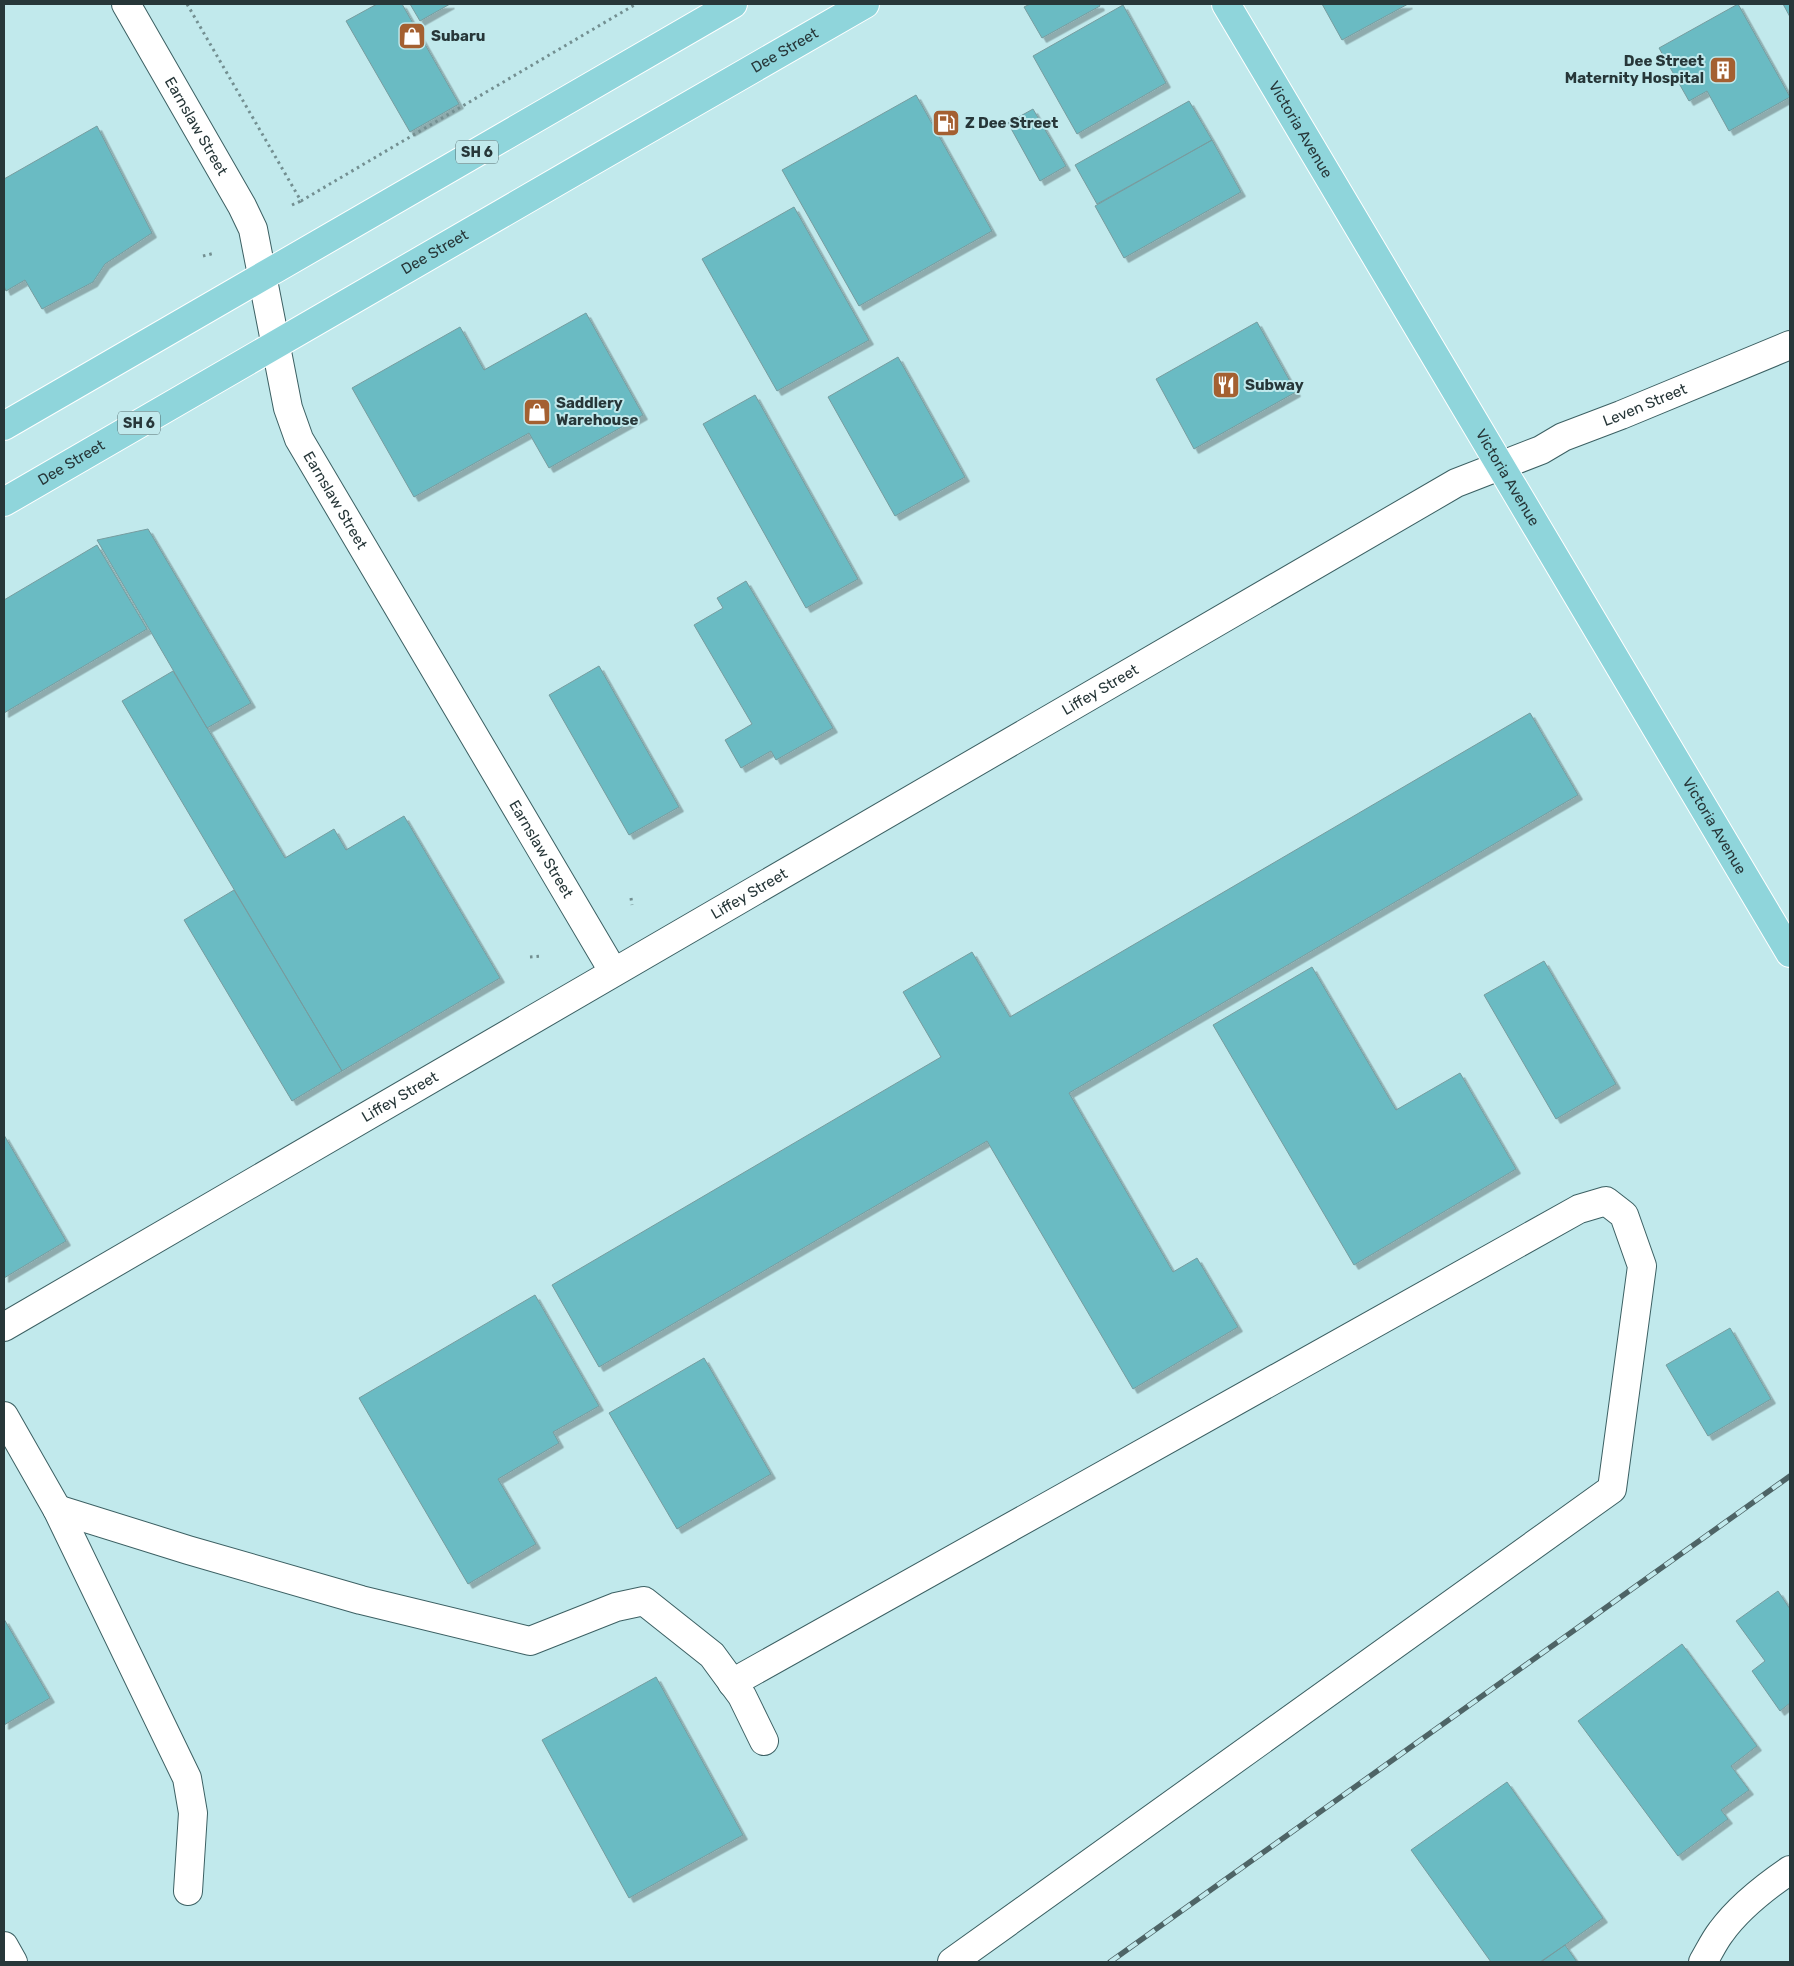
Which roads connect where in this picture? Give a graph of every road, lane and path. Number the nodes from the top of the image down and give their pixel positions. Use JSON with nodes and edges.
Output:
{"nodes":[{"id":1,"x":126,"y":4,"type":"edge"},
{"id":2,"x":187,"y":4,"type":"edge"},
{"id":3,"x":636,"y":4,"type":"edge"},
{"id":4,"x":732,"y":4,"type":"edge"},
{"id":5,"x":865,"y":4,"type":"edge"},
{"id":6,"x":1226,"y":4,"type":"edge"},
{"id":7,"x":300,"y":201,"type":"junction"},
{"id":8,"x":292,"y":204,"type":"dead end"},
{"id":9,"x":214,"y":253,"type":"dead end"},
{"id":10,"x":203,"y":256,"type":"dead end"},
{"id":11,"x":262,"y":276,"type":"junction"},
{"id":12,"x":274,"y":344,"type":"junction"},
{"id":13,"x":1790,"y":345,"type":"edge"},
{"id":14,"x":4,"y":426,"type":"edge"},
{"id":15,"x":1499,"y":466,"type":"junction"},
{"id":16,"x":4,"y":502,"type":"edge"},
{"id":17,"x":631,"y":898,"type":"dead end"},
{"id":18,"x":632,"y":905,"type":"dead end"},
{"id":19,"x":1790,"y":953,"type":"edge"},
{"id":20,"x":542,"y":956,"type":"dead end"},
{"id":21,"x":530,"y":957,"type":"dead end"},
{"id":22,"x":613,"y":971,"type":"junction"},
{"id":23,"x":4,"y":1327,"type":"edge"},
{"id":24,"x":4,"y":1416,"type":"edge"},
{"id":25,"x":57,"y":1509,"type":"junction"},
{"id":26,"x":732,"y":1683,"type":"junction"},
{"id":27,"x":764,"y":1741,"type":"dead end"},
{"id":28,"x":1790,"y":1870,"type":"edge"},
{"id":29,"x":188,"y":1891,"type":"dead end"},
{"id":30,"x":4,"y":1946,"type":"edge"},
{"id":31,"x":13,"y":1962,"type":"edge"},
{"id":32,"x":952,"y":1962,"type":"edge"},
{"id":33,"x":1703,"y":1962,"type":"edge"}],
"edges":[{"from":1,"to":11,"type":"street","name":"Earnslaw Street"},
{"from":2,"to":7,"type":"path"},
{"from":3,"to":7,"type":"path"},
{"from":4,"to":11,"type":"main road","number":"SH 6"},
{"from":5,"to":12,"type":"main road","name":"Dee Street","number":"SH 6"},
{"from":6,"to":15,"type":"main road","name":"Victoria Avenue"},
{"from":7,"to":8,"type":"path"},
{"from":9,"to":10,"type":"path"},
{"from":11,"to":12,"type":"street","name":"Earnslaw Street"},
{"from":11,"to":14,"type":"main road","number":"SH 6"},
{"from":12,"to":16,"type":"main road","name":"Dee Street","number":"SH 6"},
{"from":12,"to":22,"type":"street","name":"Earnslaw Street"},
{"from":13,"to":15,"type":"street","name":"Leven Street"},
{"from":15,"to":19,"type":"main road","name":"Victoria Avenue"},
{"from":15,"to":22,"type":"street","name":"Liffey Street"},
{"from":17,"to":18,"type":"path"},
{"from":20,"to":21,"type":"path"},
{"from":22,"to":23,"type":"street","name":"Liffey Street"},
{"from":24,"to":25,"type":"street"},
{"from":25,"to":26,"type":"street"},
{"from":25,"to":29,"type":"street"},
{"from":26,"to":27,"type":"street"},
{"from":26,"to":32,"type":"street"},
{"from":28,"to":33,"type":"street"},
{"from":30,"to":31,"type":"street"}]}
